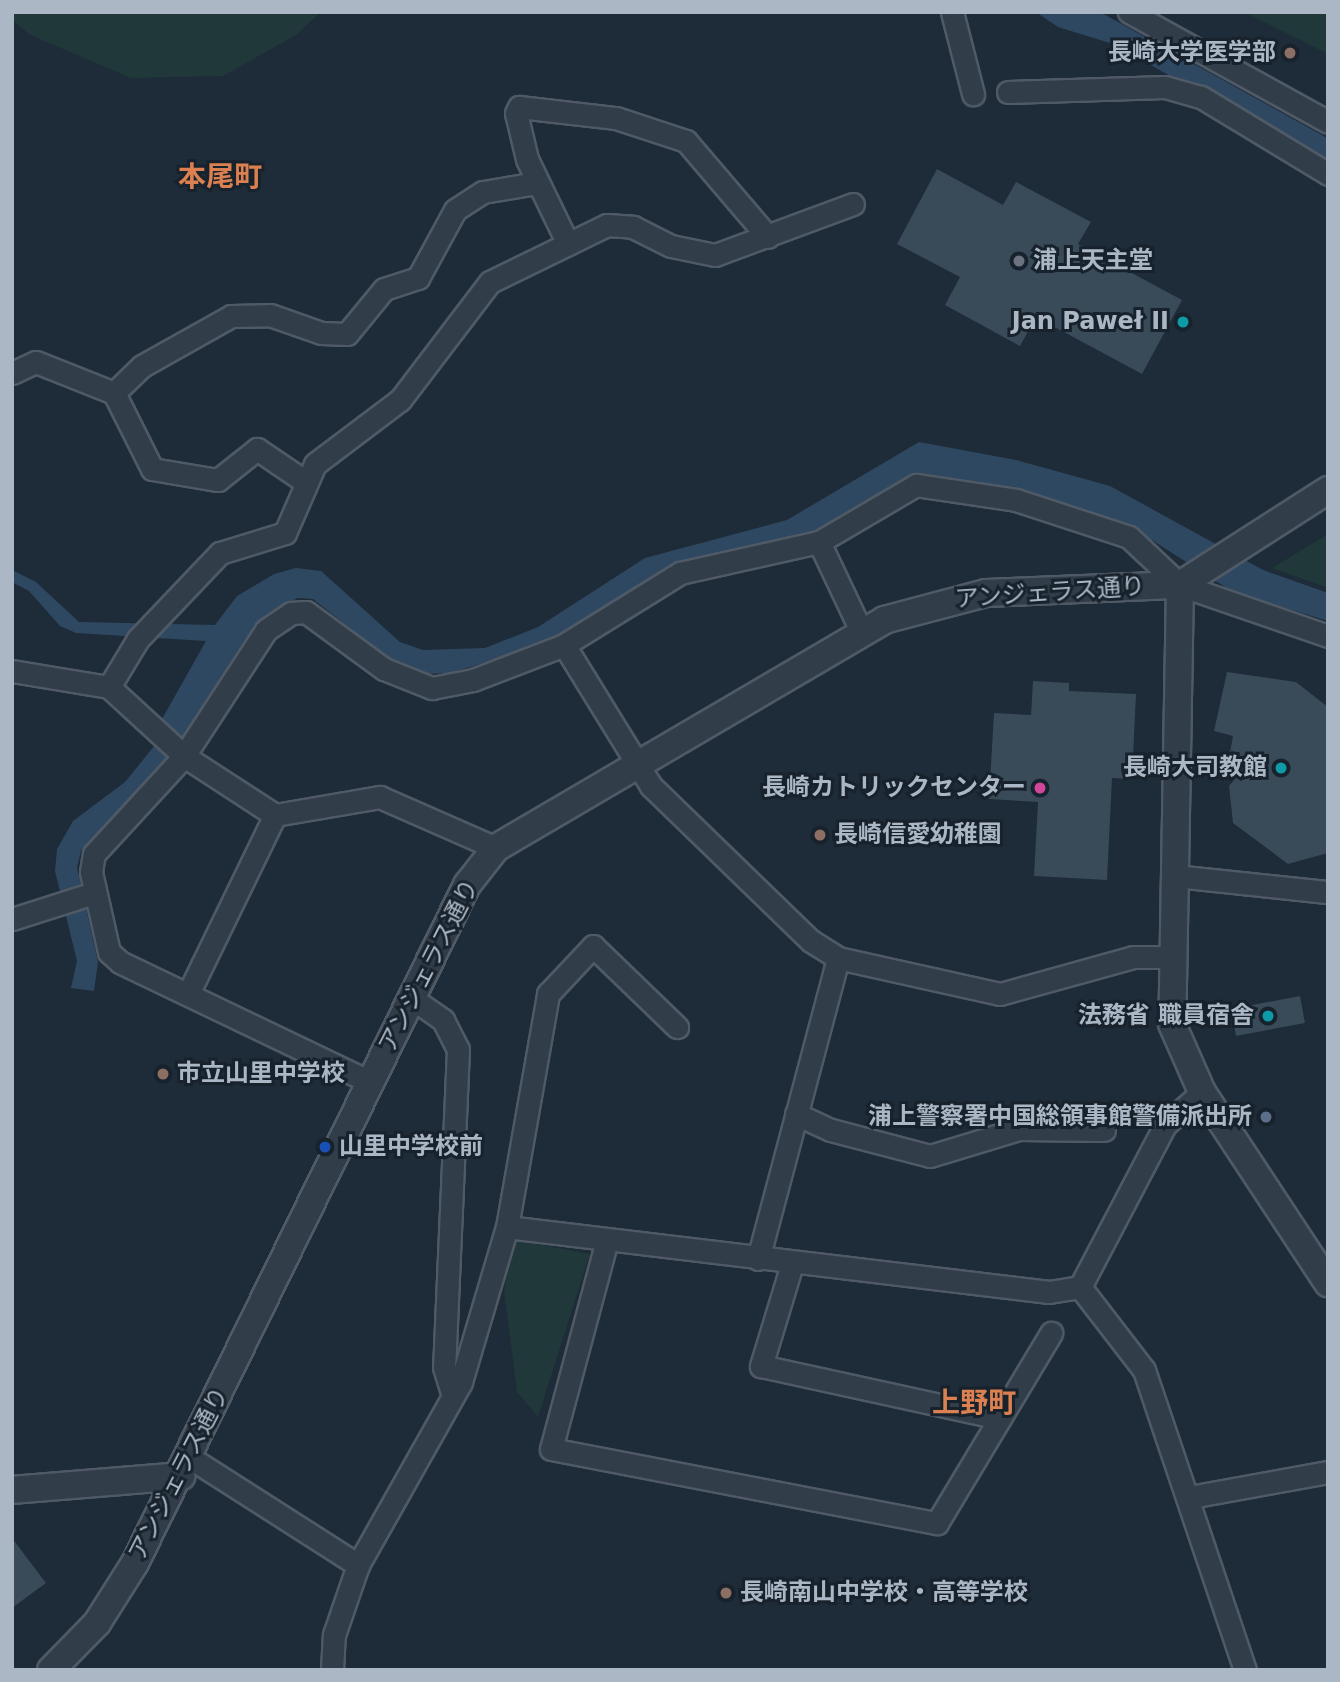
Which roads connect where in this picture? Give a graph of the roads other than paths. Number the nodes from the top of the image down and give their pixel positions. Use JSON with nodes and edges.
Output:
{"nodes":[{"id":1,"x":952,"y":12,"type":"edge"},
{"id":2,"x":1129,"y":12,"type":"edge"},
{"id":3,"x":1008,"y":92,"type":"dead end"},
{"id":4,"x":973,"y":94,"type":"dead end"},
{"id":5,"x":1328,"y":122,"type":"edge"},
{"id":6,"x":1328,"y":174,"type":"edge"},
{"id":7,"x":537,"y":183,"type":"junction"},
{"id":8,"x":853,"y":204,"type":"dead end"},
{"id":9,"x":768,"y":237,"type":"junction"},
{"id":10,"x":568,"y":244,"type":"junction"},
{"id":11,"x":12,"y":373,"type":"edge"},
{"id":12,"x":114,"y":393,"type":"junction"},
{"id":13,"x":304,"y":481,"type":"junction"},
{"id":14,"x":1328,"y":490,"type":"edge"},
{"id":15,"x":819,"y":542,"type":"junction"},
{"id":16,"x":1186,"y":581,"type":"junction"},
{"id":17,"x":862,"y":633,"type":"junction"},
{"id":18,"x":1328,"y":636,"type":"edge"},
{"id":19,"x":564,"y":645,"type":"junction"},
{"id":20,"x":12,"y":671,"type":"edge"},
{"id":21,"x":109,"y":687,"type":"junction"},
{"id":22,"x":181,"y":753,"type":"junction"},
{"id":23,"x":635,"y":764,"type":"junction"},
{"id":24,"x":275,"y":815,"type":"junction"},
{"id":25,"x":496,"y":848,"type":"junction"},
{"id":26,"x":1175,"y":876,"type":"junction"},
{"id":27,"x":1328,"y":892,"type":"edge"},
{"id":28,"x":88,"y":894,"type":"junction"},
{"id":29,"x":12,"y":919,"type":"edge"},
{"id":30,"x":1171,"y":957,"type":"junction"},
{"id":31,"x":838,"y":958,"type":"junction"},
{"id":32,"x":188,"y":994,"type":"junction"},
{"id":33,"x":413,"y":999,"type":"junction"},
{"id":34,"x":677,"y":1027,"type":"dead end"},
{"id":35,"x":370,"y":1082,"type":"junction"},
{"id":36,"x":1202,"y":1092,"type":"junction"},
{"id":37,"x":796,"y":1114,"type":"junction"},
{"id":38,"x":1104,"y":1130,"type":"dead end"},
{"id":39,"x":507,"y":1227,"type":"junction"},
{"id":40,"x":607,"y":1240,"type":"junction"},
{"id":41,"x":758,"y":1259,"type":"junction"},
{"id":42,"x":792,"y":1264,"type":"junction"},
{"id":43,"x":1328,"y":1283,"type":"edge"},
{"id":44,"x":1080,"y":1287,"type":"junction"},
{"id":45,"x":1051,"y":1334,"type":"dead end"},
{"id":46,"x":453,"y":1396,"type":"junction"},
{"id":47,"x":999,"y":1418,"type":"junction"},
{"id":48,"x":185,"y":1467,"type":"junction"},
{"id":49,"x":1328,"y":1472,"type":"edge"},
{"id":50,"x":12,"y":1490,"type":"edge"},
{"id":51,"x":1189,"y":1497,"type":"junction"},
{"id":52,"x":358,"y":1565,"type":"junction"},
{"id":53,"x":51,"y":1670,"type":"edge"},
{"id":54,"x":331,"y":1670,"type":"edge"},
{"id":55,"x":1245,"y":1670,"type":"edge"}],
"edges":[{"from":1,"to":4,"type":"street"},
{"from":2,"to":5,"type":"street"},
{"from":3,"to":6,"type":"street"},
{"from":7,"to":9,"type":"street"},
{"from":7,"to":10,"type":"street"},
{"from":7,"to":12,"type":"street"},
{"from":8,"to":9,"type":"street"},
{"from":9,"to":10,"type":"street"},
{"from":10,"to":13,"type":"street"},
{"from":11,"to":12,"type":"street"},
{"from":12,"to":13,"type":"street"},
{"from":13,"to":21,"type":"street"},
{"from":14,"to":16,"type":"street"},
{"from":15,"to":16,"type":"street"},
{"from":15,"to":17,"type":"street"},
{"from":15,"to":19,"type":"street"},
{"from":16,"to":17,"type":"street","name":"アンジェラス通り"},
{"from":16,"to":18,"type":"street"},
{"from":16,"to":26,"type":"street"},
{"from":17,"to":23,"type":"street","name":"アンジェラス通り"},
{"from":19,"to":22,"type":"street"},
{"from":19,"to":23,"type":"street"},
{"from":20,"to":21,"type":"street"},
{"from":21,"to":22,"type":"street"},
{"from":22,"to":24,"type":"street"},
{"from":22,"to":28,"type":"street"},
{"from":23,"to":25,"type":"street","name":"アンジェラス通り"},
{"from":23,"to":31,"type":"street"},
{"from":24,"to":25,"type":"street"},
{"from":24,"to":32,"type":"street"},
{"from":25,"to":33,"type":"street","name":"アンジェラス通り"},
{"from":26,"to":27,"type":"street"},
{"from":26,"to":30,"type":"street"},
{"from":28,"to":29,"type":"street"},
{"from":28,"to":32,"type":"street"},
{"from":30,"to":31,"type":"street"},
{"from":30,"to":36,"type":"street"},
{"from":31,"to":37,"type":"street"},
{"from":32,"to":35,"type":"street"},
{"from":33,"to":35,"type":"street","name":"アンジェラス通り"},
{"from":33,"to":46,"type":"street"},
{"from":34,"to":39,"type":"street"},
{"from":35,"to":48,"type":"street","name":"アンジェラス通り"},
{"from":36,"to":43,"type":"street"},
{"from":36,"to":44,"type":"street"},
{"from":37,"to":38,"type":"street"},
{"from":37,"to":41,"type":"street"},
{"from":39,"to":40,"type":"street"},
{"from":39,"to":46,"type":"street"},
{"from":40,"to":41,"type":"street"},
{"from":40,"to":47,"type":"street"},
{"from":41,"to":42,"type":"street"},
{"from":42,"to":44,"type":"street"},
{"from":42,"to":47,"type":"street"},
{"from":44,"to":51,"type":"street"},
{"from":45,"to":47,"type":"street"},
{"from":46,"to":52,"type":"street"},
{"from":48,"to":50,"type":"street"},
{"from":48,"to":52,"type":"street"},
{"from":48,"to":53,"type":"street","name":"アンジェラス通り"},
{"from":49,"to":51,"type":"street"},
{"from":51,"to":55,"type":"street"},
{"from":52,"to":54,"type":"street"}]}
